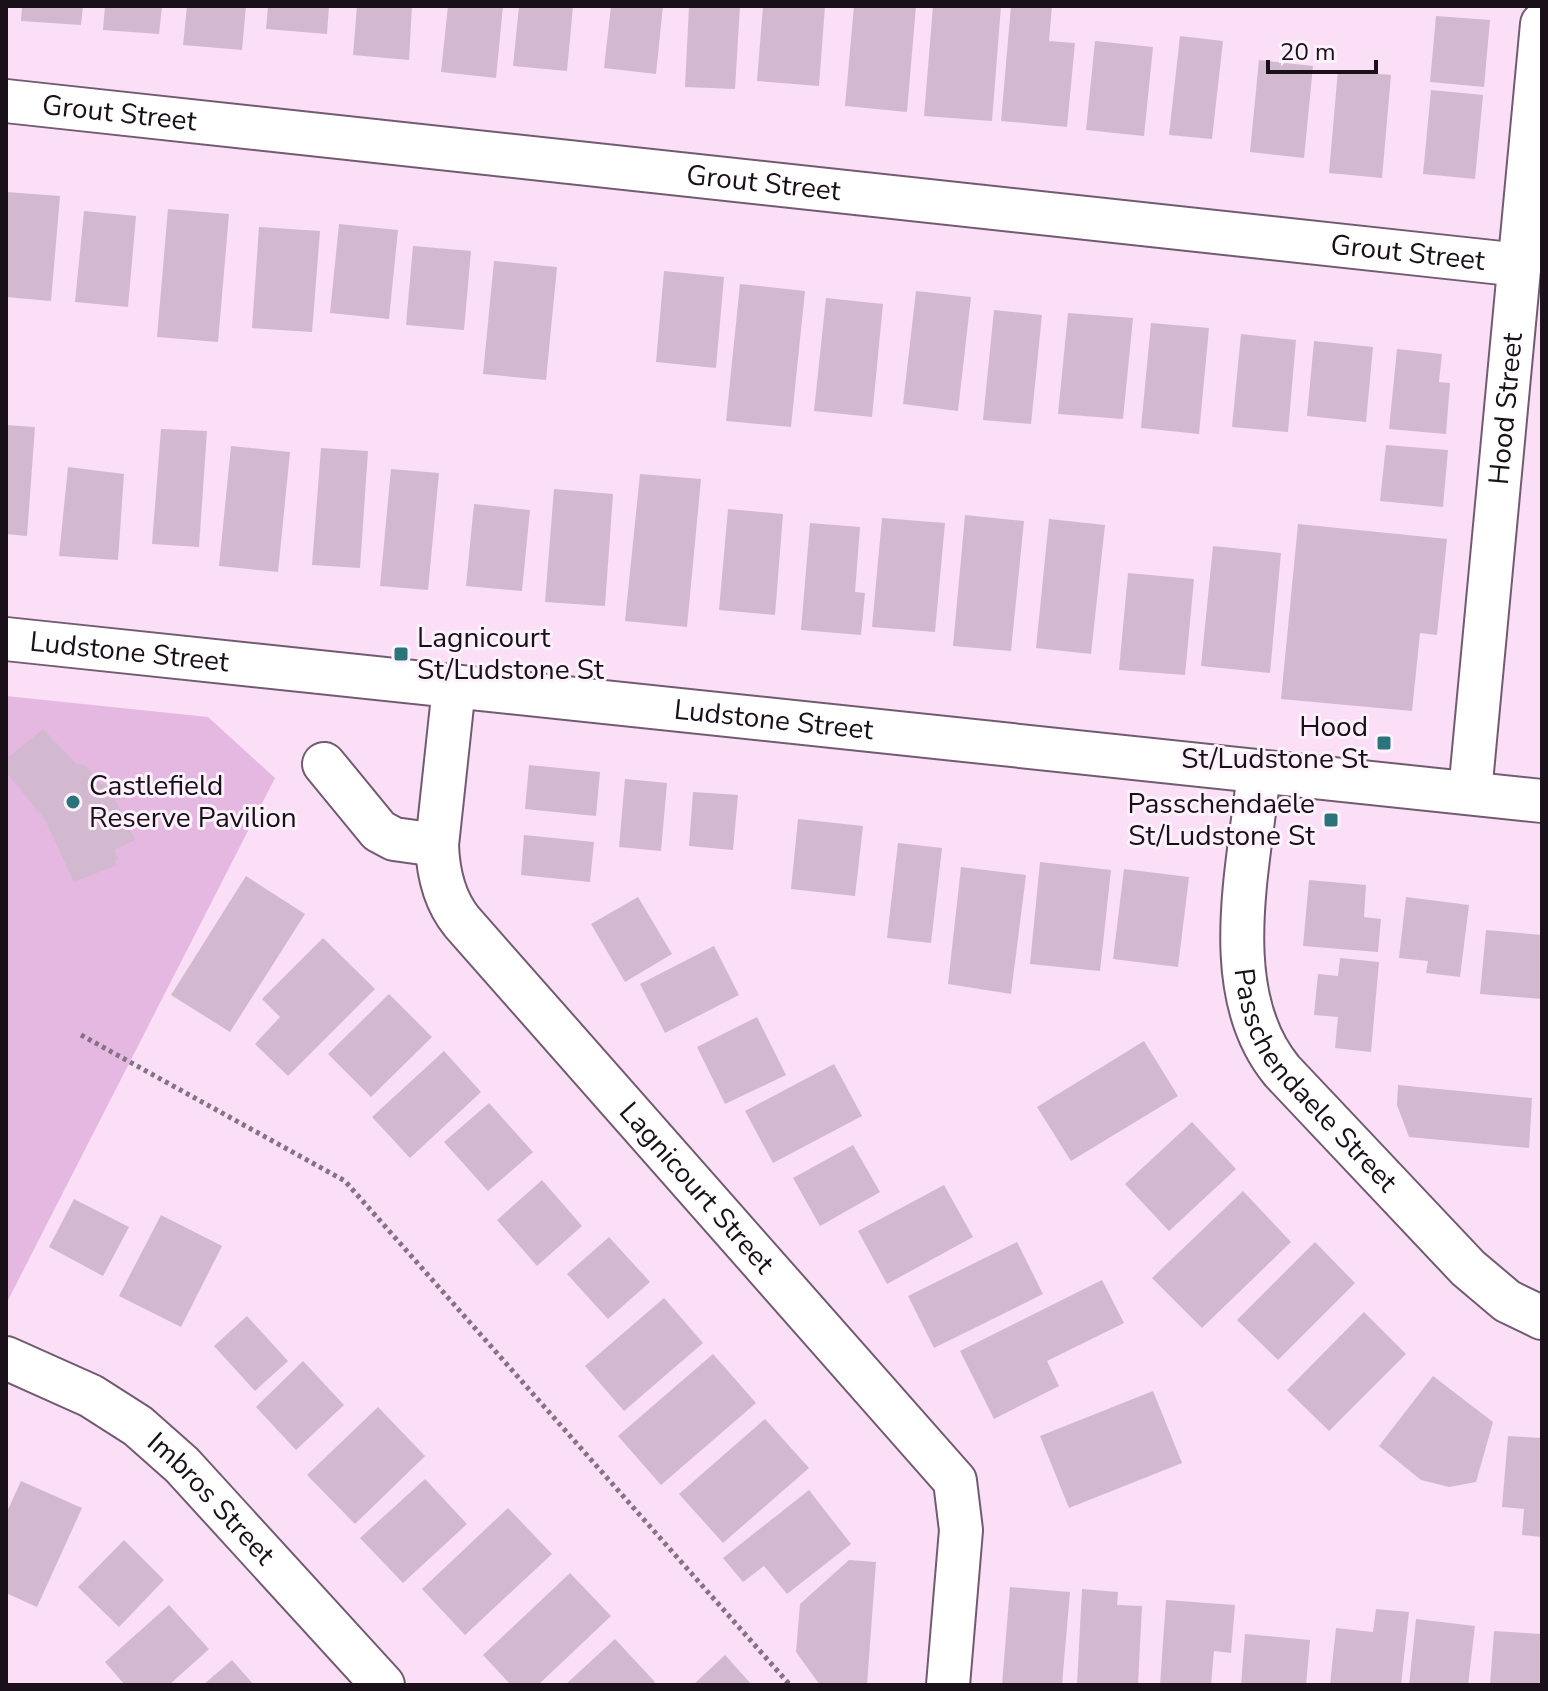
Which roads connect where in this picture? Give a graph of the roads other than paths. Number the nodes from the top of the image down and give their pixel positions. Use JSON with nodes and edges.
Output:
{"nodes":[{"id":1,"x":1542,"y":24,"type":"edge"},
{"id":2,"x":6,"y":101,"type":"edge"},
{"id":3,"x":1520,"y":265,"type":"junction"},
{"id":4,"x":6,"y":639,"type":"edge"},
{"id":5,"x":454,"y":687,"type":"junction"},
{"id":6,"x":324,"y":764,"type":"dead end"},
{"id":7,"x":1259,"y":771,"type":"junction"},
{"id":8,"x":1470,"y":793,"type":"junction"},
{"id":9,"x":1542,"y":801,"type":"edge"},
{"id":10,"x":437,"y":845,"type":"junction"},
{"id":11,"x":1542,"y":1318,"type":"edge"},
{"id":12,"x":6,"y":1358,"type":"edge"},
{"id":13,"x":383,"y":1685,"type":"edge"},
{"id":14,"x":948,"y":1685,"type":"edge"}],
"edges":[{"from":1,"to":3,"type":"street","name":"Hood Street"},
{"from":2,"to":3,"type":"street","name":"Grout Street"},
{"from":3,"to":8,"type":"street","name":"Hood Street"},
{"from":4,"to":5,"type":"street","name":"Ludstone Street"},
{"from":5,"to":7,"type":"street","name":"Ludstone Street"},
{"from":5,"to":10,"type":"street","name":"Lagnicourt Street"},
{"from":6,"to":10,"type":"street"},
{"from":7,"to":8,"type":"street","name":"Ludstone Street"},
{"from":7,"to":11,"type":"street","name":"Passchendaele Street"},
{"from":8,"to":9,"type":"street","name":"Ludstone Street"},
{"from":10,"to":14,"type":"street","name":"Lagnicourt Street"},
{"from":12,"to":13,"type":"street","name":"Imbros Street"}]}
